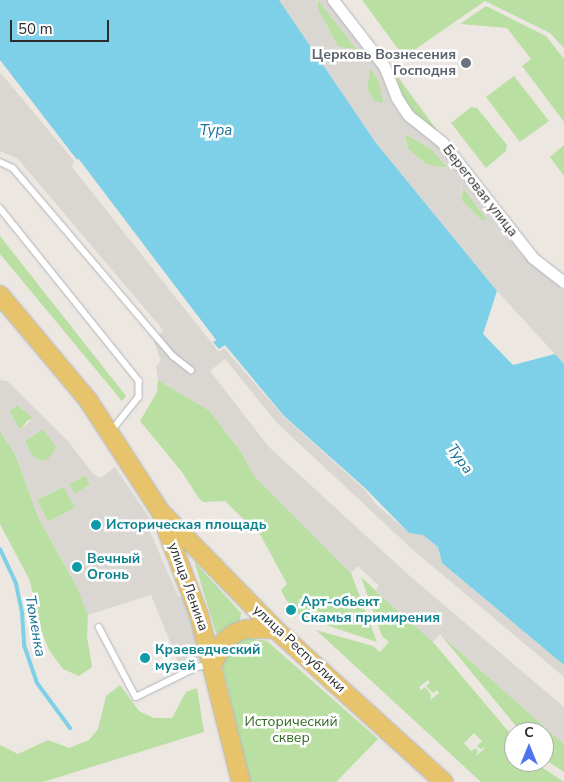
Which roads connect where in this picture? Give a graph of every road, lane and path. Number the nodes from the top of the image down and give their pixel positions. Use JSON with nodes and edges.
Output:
{"nodes":[{"id":1,"x":333,"y":0,"type":"edge"},
{"id":2,"x":0,"y":162,"type":"edge"},
{"id":3,"x":0,"y":208,"type":"edge"},
{"id":4,"x":564,"y":282,"type":"edge"},
{"id":5,"x":0,"y":295,"type":"edge"},
{"id":6,"x":191,"y":370,"type":"dead end"},
{"id":7,"x":110,"y":432,"type":"junction"},
{"id":8,"x":160,"y":511,"type":"junction"},
{"id":9,"x":99,"y":627,"type":"dead end"},
{"id":10,"x":275,"y":628,"type":"junction"},
{"id":11,"x":214,"y":664,"type":"junction"},
{"id":12,"x":241,"y":782,"type":"edge"},
{"id":13,"x":444,"y":782,"type":"edge"}],
"edges":[{"from":1,"to":4,"type":"street","name":"Береговая улица"},
{"from":2,"to":6,"type":"lane"},
{"from":3,"to":7,"type":"lane"},
{"from":5,"to":7,"type":"main road"},
{"from":7,"to":8,"type":"main road"},
{"from":8,"to":10,"type":"main road","name":"улица Республики"},
{"from":8,"to":11,"type":"main road","name":"улица Ленина"},
{"from":9,"to":11,"type":"lane"},
{"from":10,"to":11,"type":"main road"},
{"from":10,"to":13,"type":"main road","name":"улица Республики"},
{"from":11,"to":12,"type":"main road","name":"улица Ленина"}]}
